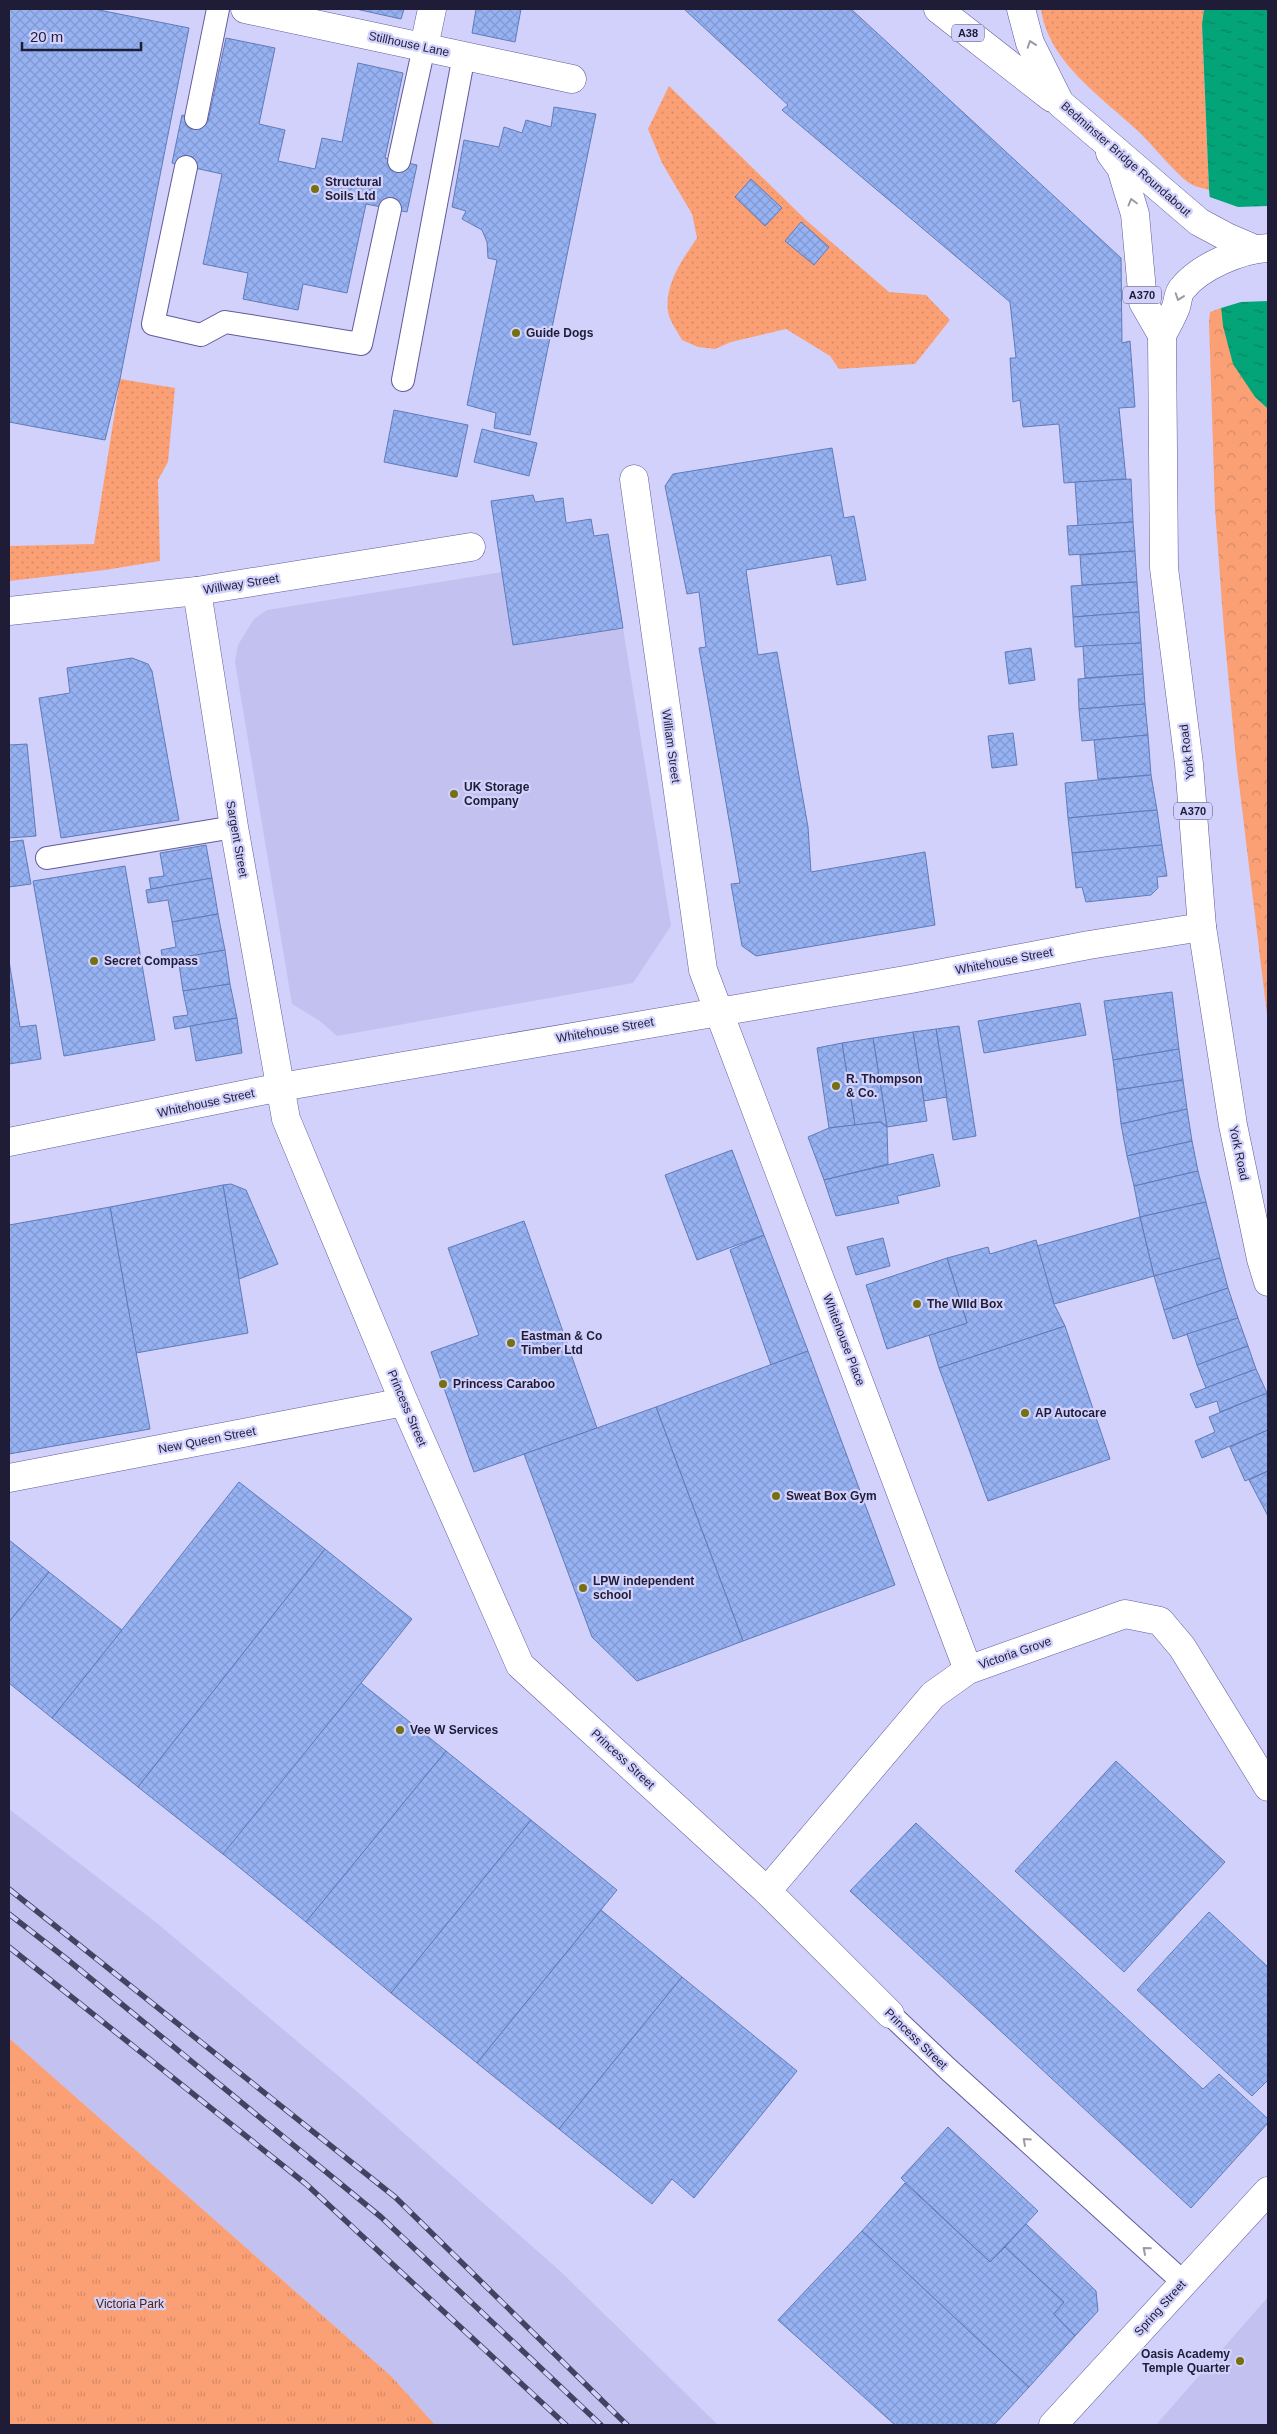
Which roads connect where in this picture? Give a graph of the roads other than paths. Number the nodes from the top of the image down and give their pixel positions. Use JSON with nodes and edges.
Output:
{"nodes":[{"id":1,"x":218,"y":9,"type":"edge"},
{"id":2,"x":245,"y":9,"type":"edge"},
{"id":3,"x":432,"y":9,"type":"edge"},
{"id":4,"x":938,"y":9,"type":"edge"},
{"id":5,"x":972,"y":9,"type":"edge"},
{"id":6,"x":1021,"y":9,"type":"edge"},
{"id":7,"x":424,"y":47,"type":"junction"},
{"id":8,"x":464,"y":55,"type":"junction"},
{"id":9,"x":998,"y":58,"type":"junction"},
{"id":10,"x":572,"y":79,"type":"dead end"},
{"id":11,"x":1060,"y":103,"type":"junction"},
{"id":12,"x":196,"y":118,"type":"dead end"},
{"id":13,"x":1086,"y":125,"type":"junction"},
{"id":14,"x":399,"y":161,"type":"dead end"},
{"id":15,"x":186,"y":167,"type":"dead end"},
{"id":16,"x":390,"y":209,"type":"dead end"},
{"id":17,"x":1262,"y":248,"type":"edge"},
{"id":18,"x":1208,"y":268,"type":"joint"},
{"id":19,"x":1162,"y":335,"type":"junction"},
{"id":20,"x":403,"y":380,"type":"dead end"},
{"id":21,"x":634,"y":479,"type":"dead end"},
{"id":22,"x":471,"y":547,"type":"dead end"},
{"id":23,"x":197,"y":591,"type":"junction"},
{"id":24,"x":9,"y":611,"type":"edge"},
{"id":25,"x":234,"y":827,"type":"junction"},
{"id":26,"x":47,"y":858,"type":"dead end"},
{"id":27,"x":1202,"y":927,"type":"junction"},
{"id":28,"x":719,"y":1010,"type":"junction"},
{"id":29,"x":281,"y":1086,"type":"junction"},
{"id":30,"x":9,"y":1142,"type":"edge"},
{"id":31,"x":1268,"y":1282,"type":"edge"},
{"id":32,"x":404,"y":1402,"type":"junction"},
{"id":33,"x":9,"y":1478,"type":"edge"},
{"id":34,"x":968,"y":1670,"type":"junction"},
{"id":35,"x":1268,"y":1787,"type":"edge"},
{"id":36,"x":767,"y":1891,"type":"junction"},
{"id":37,"x":890,"y":2014,"type":"joint"},
{"id":38,"x":1268,"y":2191,"type":"edge"},
{"id":39,"x":1183,"y":2282,"type":"junction"},
{"id":40,"x":1053,"y":2425,"type":"edge"}],
"edges":[{"from":1,"to":12,"type":"lane"},
{"from":2,"to":7,"type":"main road","name":"Stillhouse Lane"},
{"from":3,"to":7,"type":"main road"},
{"from":4,"to":9,"type":"main road","number":"A38"},
{"from":5,"to":9,"type":"main road","number":"A38"},
{"from":11,"to":6,"type":"main road","name":"Bedminster Bridge Roundabout","one_way":true},
{"from":7,"to":8,"type":"main road","name":"Stillhouse Lane"},
{"from":7,"to":14,"type":"lane"},
{"from":8,"to":10,"type":"main road","name":"Stillhouse Lane"},
{"from":8,"to":20,"type":"lane"},
{"from":9,"to":11,"type":"main road","number":"A38"},
{"from":11,"to":13,"type":"main road","name":"Bedminster Bridge Roundabout"},
{"from":13,"to":17,"type":"main road","name":"Bedminster Bridge Roundabout"},
{"from":19,"to":13,"type":"main road","name":"York Road","number":"A370","one_way":true},
{"from":15,"to":16,"type":"lane"},
{"from":17,"to":18,"type":"main road","name":"Bedminster Bridge Roundabout"},
{"from":18,"to":19,"type":"main road","name":"York Road","number":"A370","one_way":true},
{"from":19,"to":27,"type":"main road","name":"York Road","number":"A370"},
{"from":21,"to":28,"type":"main road","name":"William Street"},
{"from":22,"to":23,"type":"main road","name":"Willway Street"},
{"from":23,"to":24,"type":"main road","name":"Willway Street"},
{"from":23,"to":25,"type":"main road","name":"Sargent Street"},
{"from":25,"to":26,"type":"lane"},
{"from":25,"to":29,"type":"main road","name":"Sargent Street"},
{"from":27,"to":28,"type":"main road","name":"Whitehouse Street"},
{"from":27,"to":31,"type":"main road","name":"York Road","number":"A370"},
{"from":28,"to":29,"type":"main road","name":"Whitehouse Street"},
{"from":28,"to":34,"type":"main road","name":"Whitehouse Place"},
{"from":29,"to":30,"type":"main road","name":"Whitehouse Street"},
{"from":29,"to":32,"type":"main road","name":"Princess Street"},
{"from":32,"to":33,"type":"main road","name":"New Queen Street"},
{"from":32,"to":36,"type":"main road","name":"Princess Street"},
{"from":34,"to":35,"type":"main road","name":"Victoria Grove"},
{"from":34,"to":36,"type":"main road","name":"Victoria Grove"},
{"from":36,"to":37,"type":"main road","name":"Princess Street"},
{"from":39,"to":37,"type":"lane","name":"Princess Street","one_way":true},
{"from":38,"to":39,"type":"main road","name":"Spring Street"},
{"from":39,"to":40,"type":"main road","name":"Spring Street"}]}
